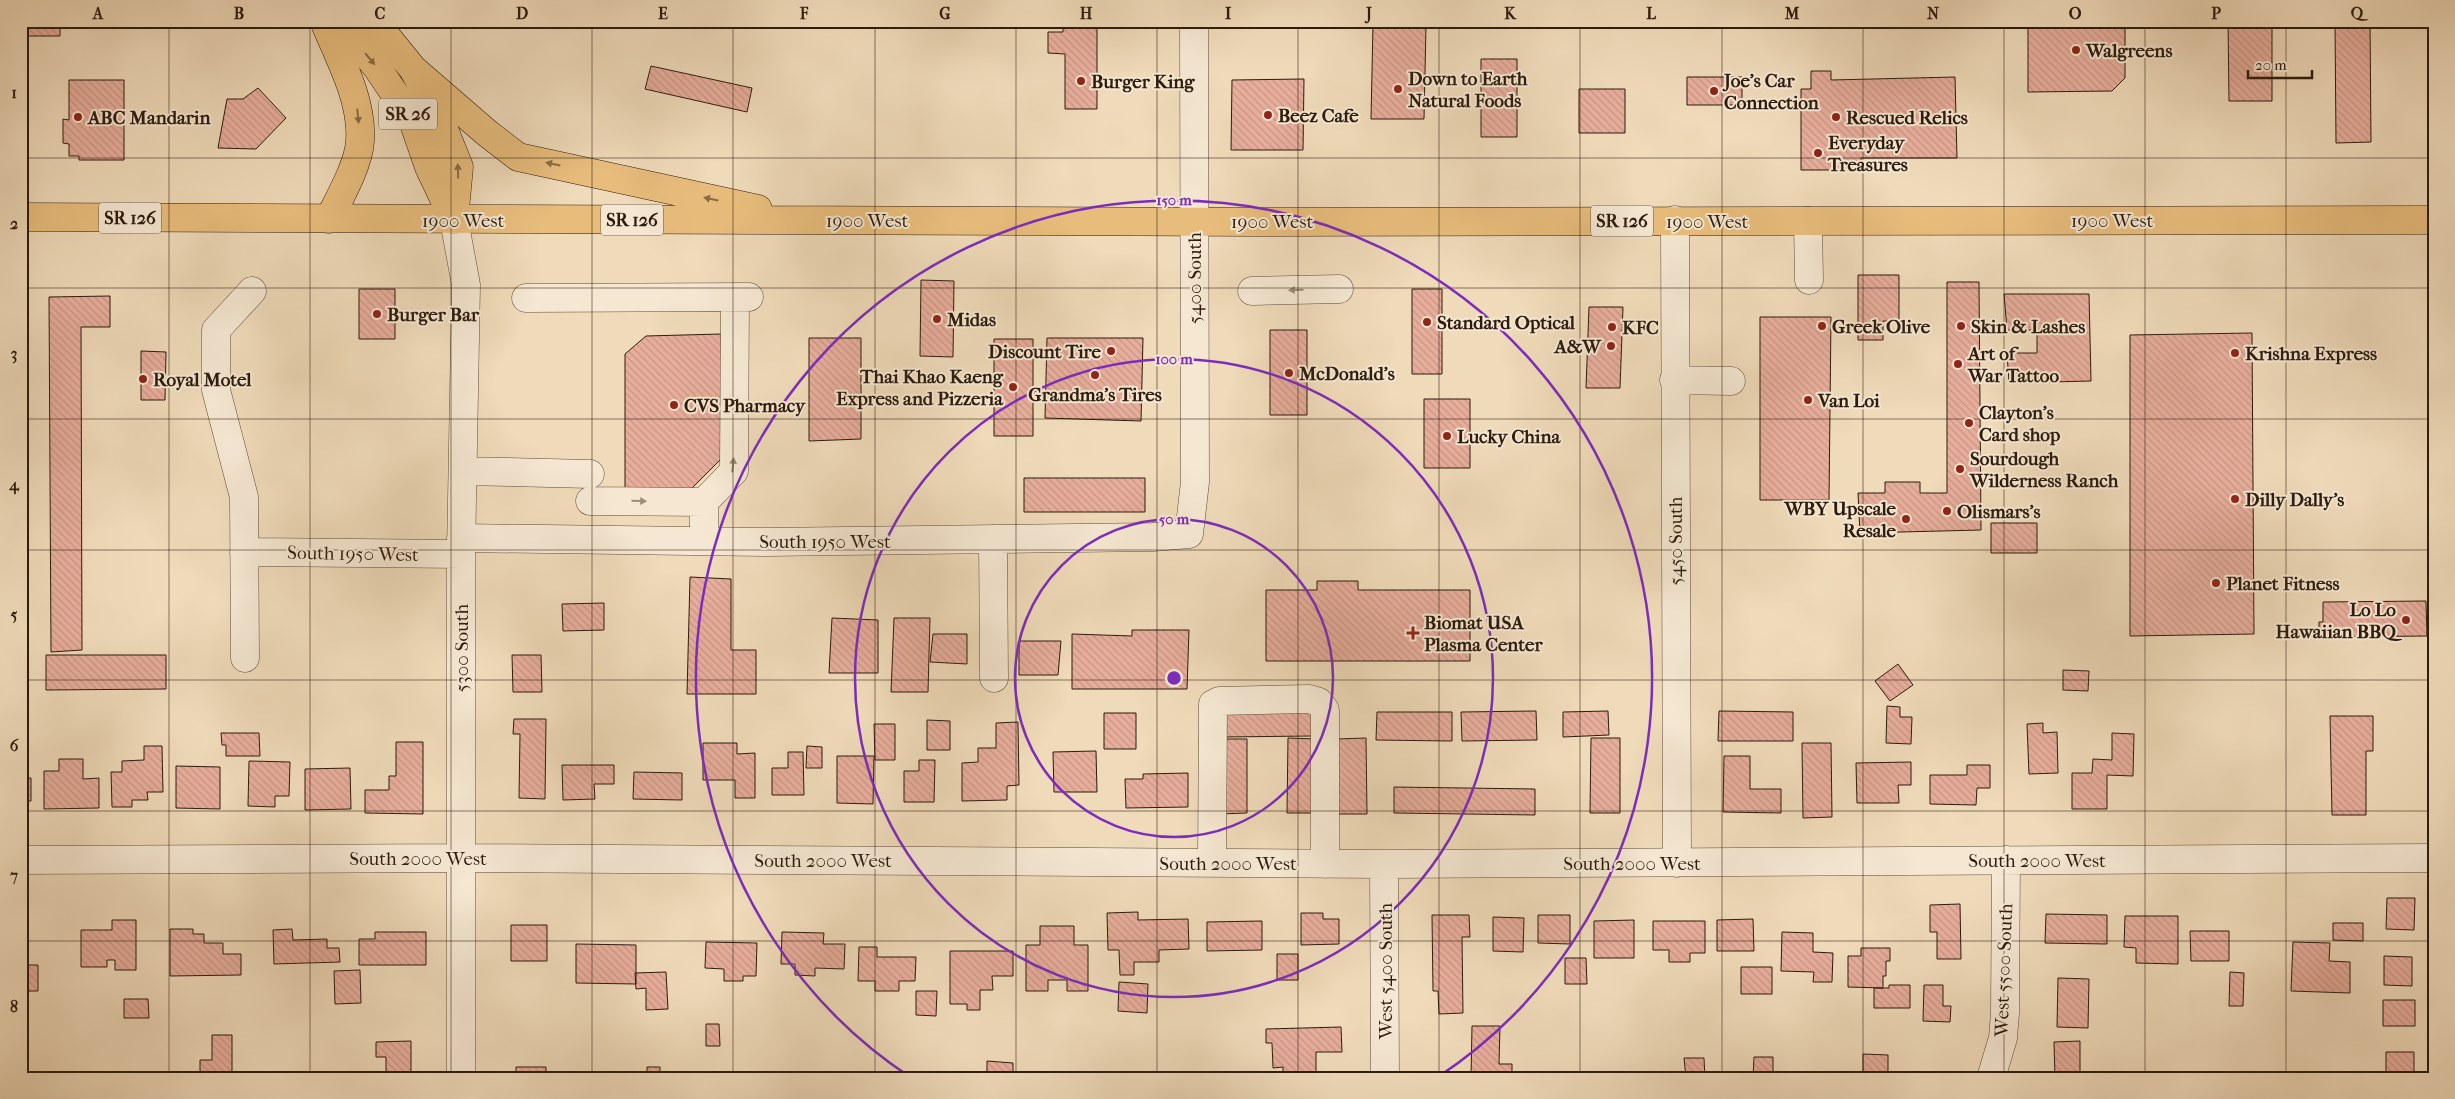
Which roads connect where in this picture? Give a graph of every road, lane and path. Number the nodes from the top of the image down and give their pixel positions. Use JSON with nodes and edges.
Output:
{"nodes":[{"id":1,"x":324,"y":21,"type":"edge"},
{"id":2,"x":339,"y":21,"type":"edge"},
{"id":3,"x":374,"y":21,"type":"edge"},
{"id":4,"x":1194,"y":21,"type":"edge"},
{"id":5,"x":413,"y":69,"type":"junction"},
{"id":6,"x":21,"y":218,"type":"edge"},
{"id":7,"x":329,"y":219,"type":"junction"},
{"id":8,"x":454,"y":220,"type":"junction"},
{"id":9,"x":810,"y":220,"type":"junction"},
{"id":10,"x":1675,"y":220,"type":"junction"},
{"id":11,"x":2434,"y":220,"type":"edge"},
{"id":12,"x":1194,"y":221,"type":"junction"},
{"id":13,"x":1808,"y":221,"type":"junction"},
{"id":14,"x":1809,"y":280,"type":"dead end"},
{"id":15,"x":1339,"y":289,"type":"dead end"},
{"id":16,"x":1252,"y":290,"type":"dead end"},
{"id":17,"x":252,"y":291,"type":"dead end"},
{"id":18,"x":526,"y":298,"type":"dead end"},
{"id":19,"x":1674,"y":380,"type":"junction"},
{"id":20,"x":1731,"y":381,"type":"dead end"},
{"id":21,"x":462,"y":471,"type":"junction"},
{"id":22,"x":590,"y":474,"type":"dead end"},
{"id":23,"x":590,"y":501,"type":"dead end"},
{"id":24,"x":704,"y":502,"type":"junction"},
{"id":25,"x":1189,"y":534,"type":"joint"},
{"id":26,"x":993,"y":539,"type":"junction"},
{"id":27,"x":704,"y":541,"type":"junction"},
{"id":28,"x":461,"y":546,"type":"junction"},
{"id":29,"x":244,"y":552,"type":"junction"},
{"id":30,"x":245,"y":658,"type":"dead end"},
{"id":31,"x":994,"y":678,"type":"dead end"},
{"id":32,"x":462,"y":858,"type":"junction"},
{"id":33,"x":2434,"y":858,"type":"edge"},
{"id":34,"x":21,"y":860,"type":"edge"},
{"id":35,"x":2006,"y":860,"type":"junction"},
{"id":36,"x":1212,"y":863,"type":"junction"},
{"id":37,"x":1677,"y":863,"type":"junction"},
{"id":38,"x":1325,"y":864,"type":"junction"},
{"id":39,"x":1384,"y":864,"type":"junction"},
{"id":40,"x":461,"y":1078,"type":"edge"},
{"id":41,"x":1385,"y":1078,"type":"edge"},
{"id":42,"x":1991,"y":1078,"type":"edge"}],
"edges":[{"from":1,"to":7,"type":"main road","one_way":true},
{"from":2,"to":8,"type":"main road","number":"SR 26","one_way":true},
{"from":3,"to":5,"type":"main road","number":"SR 26"},
{"from":4,"to":12,"type":"street","name":"5400 South"},
{"from":8,"to":5,"type":"main road","number":"SR 26","one_way":true},
{"from":9,"to":5,"type":"main road","one_way":true},
{"from":6,"to":7,"type":"main road","name":"1900 West","number":"SR 126"},
{"from":7,"to":8,"type":"main road","name":"1900 West","number":"SR 126"},
{"from":8,"to":9,"type":"main road","name":"1900 West","number":"SR 126"},
{"from":8,"to":21,"type":"street","name":"5300 South"},
{"from":9,"to":12,"type":"main road","name":"1900 West","number":"SR 126"},
{"from":10,"to":12,"type":"main road","name":"1900 West","number":"SR 126"},
{"from":10,"to":13,"type":"main road","name":"1900 West","number":"SR 126"},
{"from":10,"to":19,"type":"street","name":"5450 South"},
{"from":11,"to":13,"type":"main road","name":"1900 West","number":"SR 126"},
{"from":12,"to":25,"type":"street","name":"5400 South"},
{"from":13,"to":14,"type":"street"},
{"from":15,"to":16,"type":"street","one_way":true},
{"from":17,"to":29,"type":"street"},
{"from":24,"to":18,"type":"street","one_way":true},
{"from":19,"to":20,"type":"street"},
{"from":19,"to":37,"type":"street","name":"5450 South"},
{"from":21,"to":22,"type":"street"},
{"from":21,"to":28,"type":"street","name":"5300 South"},
{"from":23,"to":24,"type":"street","one_way":true},
{"from":24,"to":27,"type":"street"},
{"from":25,"to":26,"type":"street","name":"South 1950 West"},
{"from":26,"to":27,"type":"street","name":"South 1950 West"},
{"from":26,"to":31,"type":"street"},
{"from":27,"to":28,"type":"street","name":"South 1950 West"},
{"from":28,"to":29,"type":"street","name":"South 1950 West"},
{"from":28,"to":32,"type":"street","name":"5300 South"},
{"from":29,"to":30,"type":"street"},
{"from":32,"to":34,"type":"street","name":"South 2000 West"},
{"from":32,"to":36,"type":"street","name":"South 2000 West"},
{"from":32,"to":40,"type":"street","name":"5300 South"},
{"from":33,"to":35,"type":"street","name":"South 2000 West"},
{"from":35,"to":37,"type":"street","name":"South 2000 West"},
{"from":35,"to":42,"type":"street","name":"West 5500 South"},
{"from":36,"to":38,"type":"street","name":"South 2000 West"},
{"from":36,"to":38,"type":"street"},
{"from":37,"to":39,"type":"street","name":"South 2000 West"},
{"from":38,"to":39,"type":"street","name":"South 2000 West"},
{"from":39,"to":41,"type":"street","name":"West 5400 South"}]}
